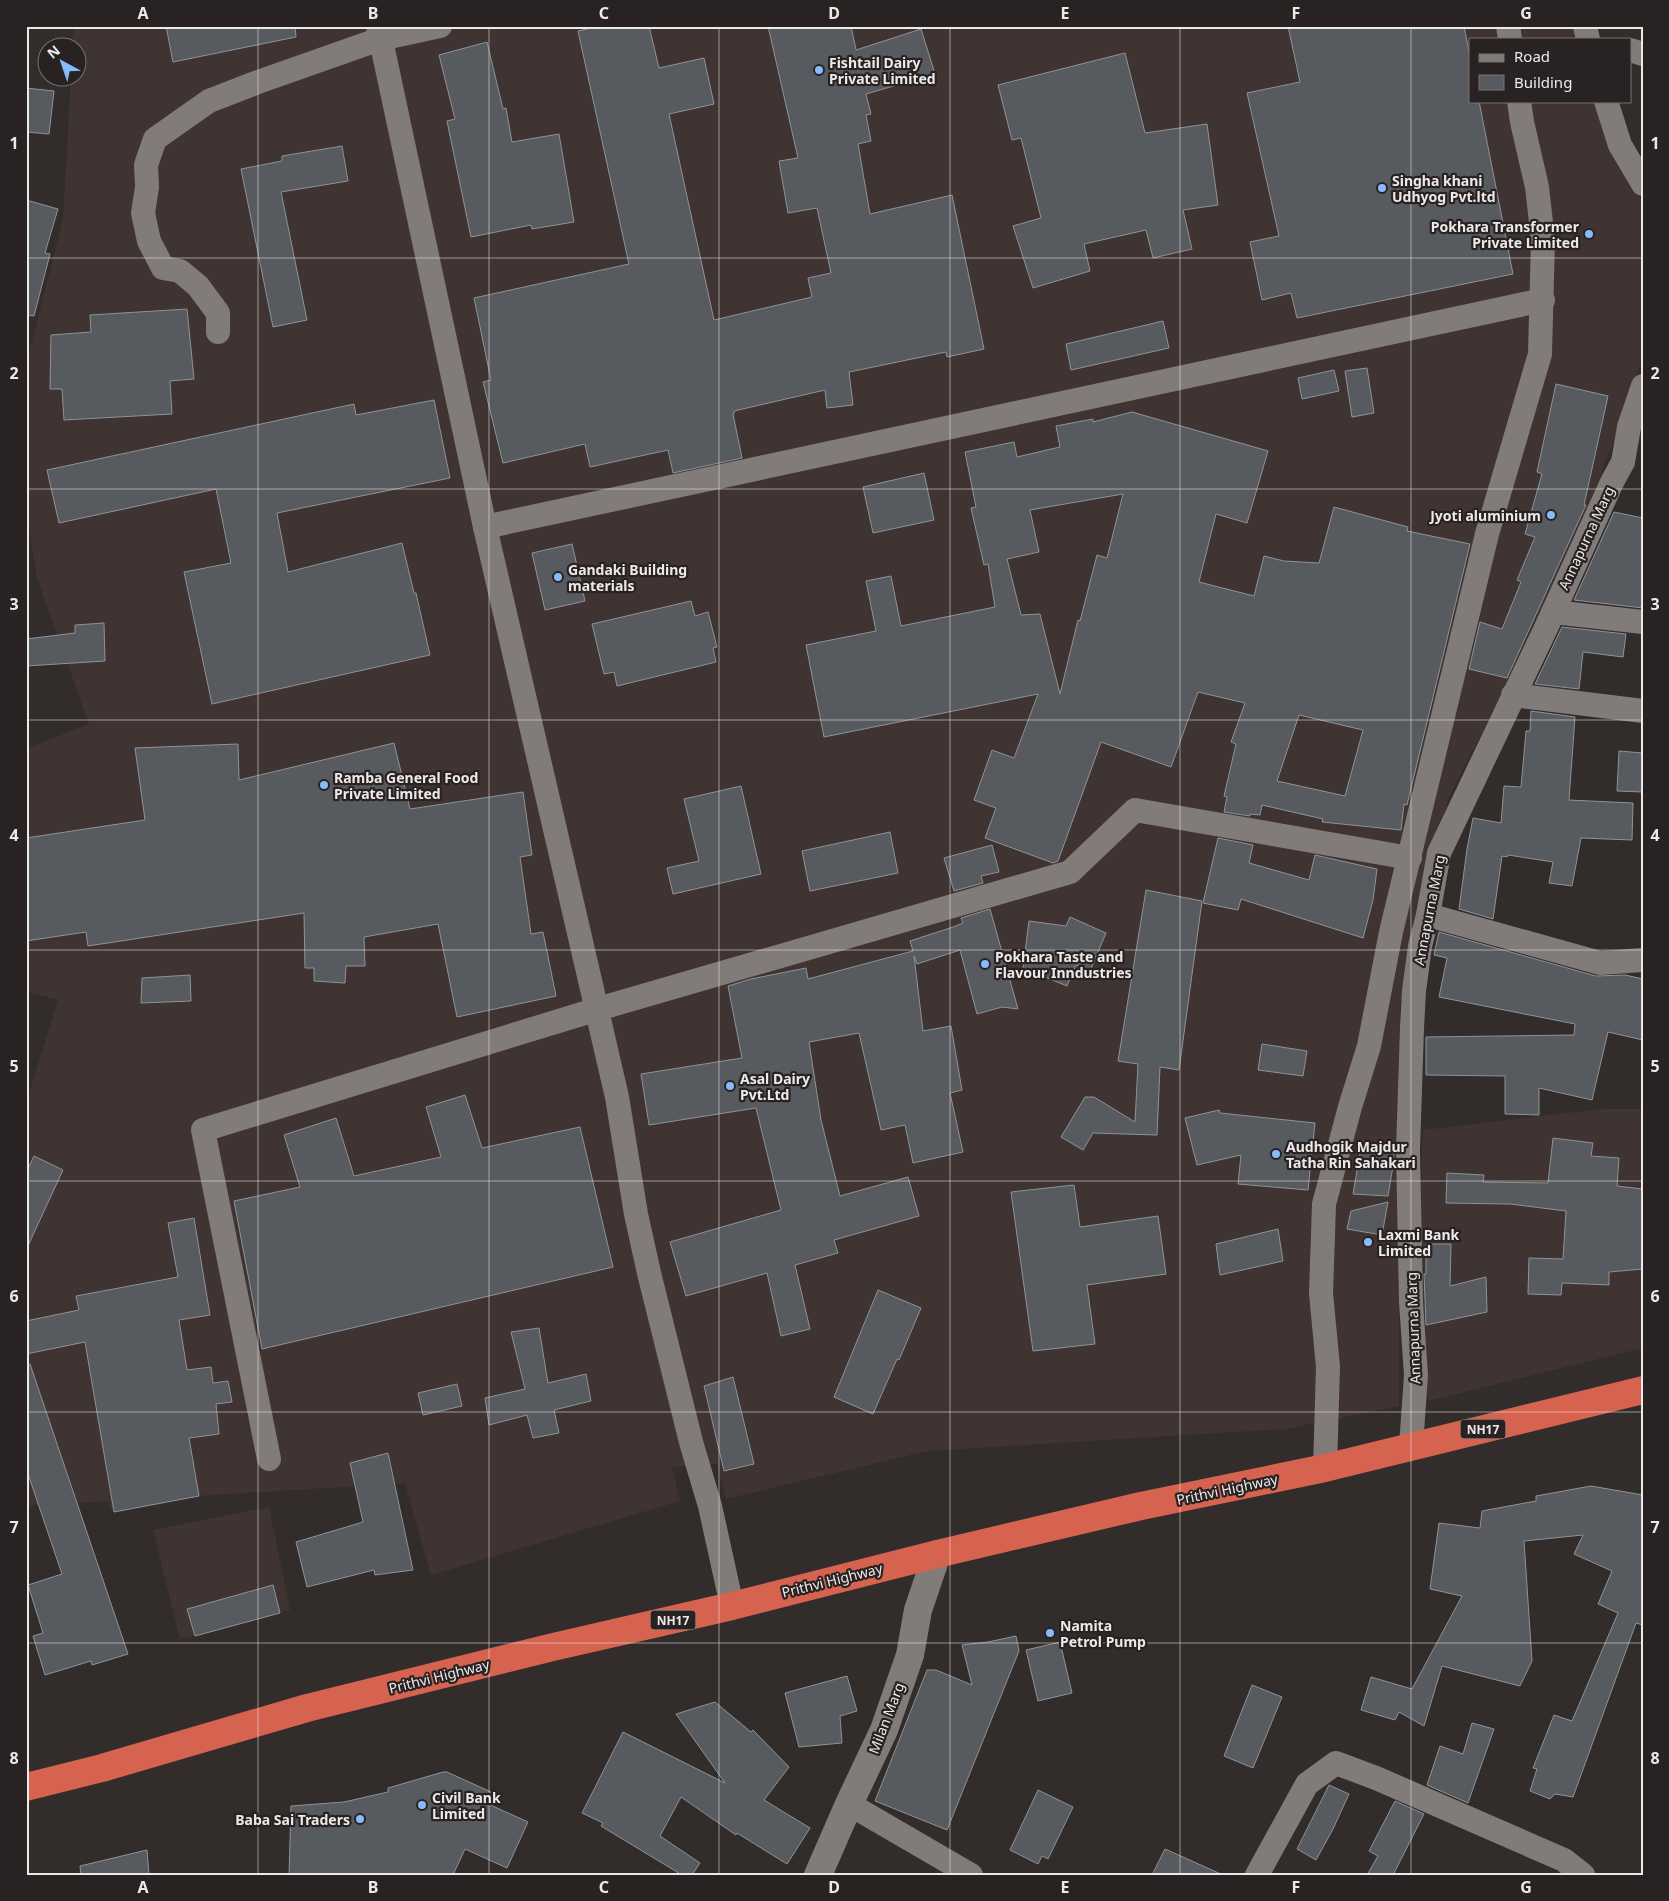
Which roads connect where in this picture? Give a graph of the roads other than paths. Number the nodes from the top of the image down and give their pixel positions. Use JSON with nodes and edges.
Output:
{"nodes":[{"id":1,"x":440,"y":26,"type":"edge"},
{"id":2,"x":379,"y":32,"type":"edge"},
{"id":3,"x":1519,"y":102,"type":"edge"},
{"id":4,"x":1606,"y":102,"type":"edge"},
{"id":5,"x":1643,"y":184,"type":"edge"},
{"id":6,"x":1543,"y":300,"type":"junction"},
{"id":7,"x":218,"y":332,"type":"dead end"},
{"id":8,"x":1643,"y":386,"type":"edge"},
{"id":9,"x":1636,"y":428,"type":"edge"},
{"id":10,"x":485,"y":526,"type":"junction"},
{"id":11,"x":1553,"y":612,"type":"junction"},
{"id":12,"x":1643,"y":622,"type":"edge"},
{"id":13,"x":1513,"y":696,"type":"junction"},
{"id":14,"x":1643,"y":710,"type":"edge"},
{"id":15,"x":1410,"y":858,"type":"junction"},
{"id":16,"x":1428,"y":915,"type":"junction"},
{"id":17,"x":1643,"y":960,"type":"edge"},
{"id":18,"x":598,"y":1009,"type":"junction"},
{"id":19,"x":1643,"y":1390,"type":"edge"},
{"id":20,"x":1411,"y":1446,"type":"junction"},
{"id":21,"x":270,"y":1459,"type":"dead end"},
{"id":22,"x":1324,"y":1468,"type":"junction"},
{"id":23,"x":937,"y":1554,"type":"junction"},
{"id":24,"x":732,"y":1606,"type":"junction"},
{"id":25,"x":26,"y":1786,"type":"edge"},
{"id":26,"x":849,"y":1804,"type":"junction"},
{"id":27,"x":818,"y":1875,"type":"edge"},
{"id":28,"x":971,"y":1875,"type":"edge"},
{"id":29,"x":1257,"y":1875,"type":"edge"},
{"id":30,"x":1583,"y":1875,"type":"edge"}],
"edges":[{"from":1,"to":2,"type":"street"},
{"from":2,"to":7,"type":"street"},
{"from":2,"to":10,"type":"street"},
{"from":3,"to":6,"type":"street"},
{"from":4,"to":5,"type":"street"},
{"from":6,"to":10,"type":"street"},
{"from":6,"to":15,"type":"street"},
{"from":8,"to":9,"type":"street","name":"Annapurna Marg"},
{"from":9,"to":11,"type":"street","name":"Annapurna Marg"},
{"from":10,"to":18,"type":"street"},
{"from":11,"to":12,"type":"street"},
{"from":11,"to":13,"type":"street","name":"Annapurna Marg"},
{"from":13,"to":14,"type":"street"},
{"from":13,"to":16,"type":"street","name":"Annapurna Marg"},
{"from":15,"to":18,"type":"street"},
{"from":15,"to":22,"type":"street"},
{"from":16,"to":17,"type":"street"},
{"from":16,"to":20,"type":"street","name":"Annapurna Marg"},
{"from":18,"to":21,"type":"street"},
{"from":18,"to":24,"type":"street"},
{"from":19,"to":20,"type":"highway","name":"Prithvi Highway","number":"NH17"},
{"from":20,"to":22,"type":"highway","name":"Prithvi Highway","number":"NH17"},
{"from":22,"to":23,"type":"highway","name":"Prithvi Highway","number":"NH17"},
{"from":23,"to":24,"type":"highway","name":"Prithvi Highway","number":"NH17"},
{"from":23,"to":26,"type":"main road","name":"Milan Marg"},
{"from":24,"to":25,"type":"highway","name":"Prithvi Highway","number":"NH17"},
{"from":26,"to":27,"type":"main road","name":"Milan Marg"},
{"from":26,"to":28,"type":"street"},
{"from":29,"to":30,"type":"street"}]}
